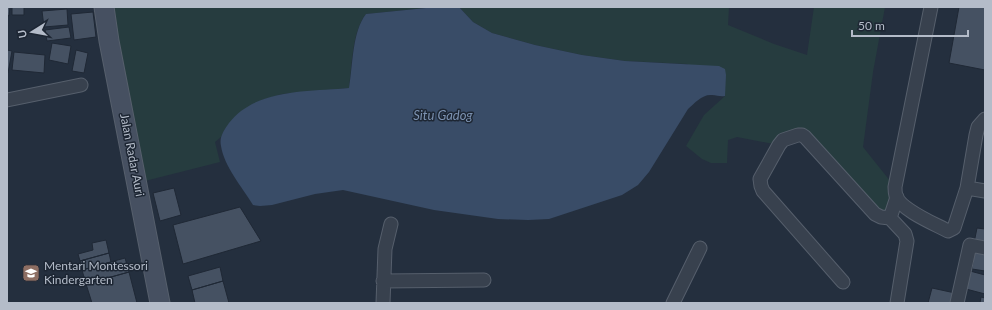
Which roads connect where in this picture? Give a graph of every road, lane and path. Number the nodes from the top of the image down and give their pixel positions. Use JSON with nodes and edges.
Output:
{"nodes":[{"id":1,"x":104,"y":7,"type":"edge"},
{"id":2,"x":931,"y":7,"type":"edge"},
{"id":3,"x":81,"y":85,"type":"dead end"},
{"id":4,"x":7,"y":100,"type":"edge"},
{"id":5,"x":985,"y":119,"type":"edge"},
{"id":6,"x":967,"y":188,"type":"junction"},
{"id":7,"x":985,"y":191,"type":"edge"},
{"id":8,"x":896,"y":197,"type":"junction"},
{"id":9,"x":890,"y":218,"type":"junction"},
{"id":10,"x":391,"y":224,"type":"dead end"},
{"id":11,"x":700,"y":248,"type":"dead end"},
{"id":12,"x":985,"y":248,"type":"edge"},
{"id":13,"x":484,"y":280,"type":"dead end"},
{"id":14,"x":383,"y":281,"type":"junction"},
{"id":15,"x":843,"y":282,"type":"dead end"},
{"id":16,"x":160,"y":303,"type":"edge"},
{"id":17,"x":383,"y":303,"type":"edge"},
{"id":18,"x":673,"y":303,"type":"edge"},
{"id":19,"x":897,"y":303,"type":"edge"},
{"id":20,"x":957,"y":303,"type":"edge"}],
"edges":[{"from":1,"to":16,"type":"main road","name":"Jalan Radar Auri"},
{"from":2,"to":8,"type":"street"},
{"from":3,"to":4,"type":"street"},
{"from":5,"to":6,"type":"street"},
{"from":6,"to":7,"type":"street"},
{"from":6,"to":8,"type":"street"},
{"from":8,"to":9,"type":"street"},
{"from":9,"to":15,"type":"street"},
{"from":9,"to":19,"type":"street"},
{"from":10,"to":14,"type":"street"},
{"from":11,"to":18,"type":"street"},
{"from":12,"to":20,"type":"street"},
{"from":13,"to":14,"type":"street"},
{"from":14,"to":17,"type":"street"}]}
